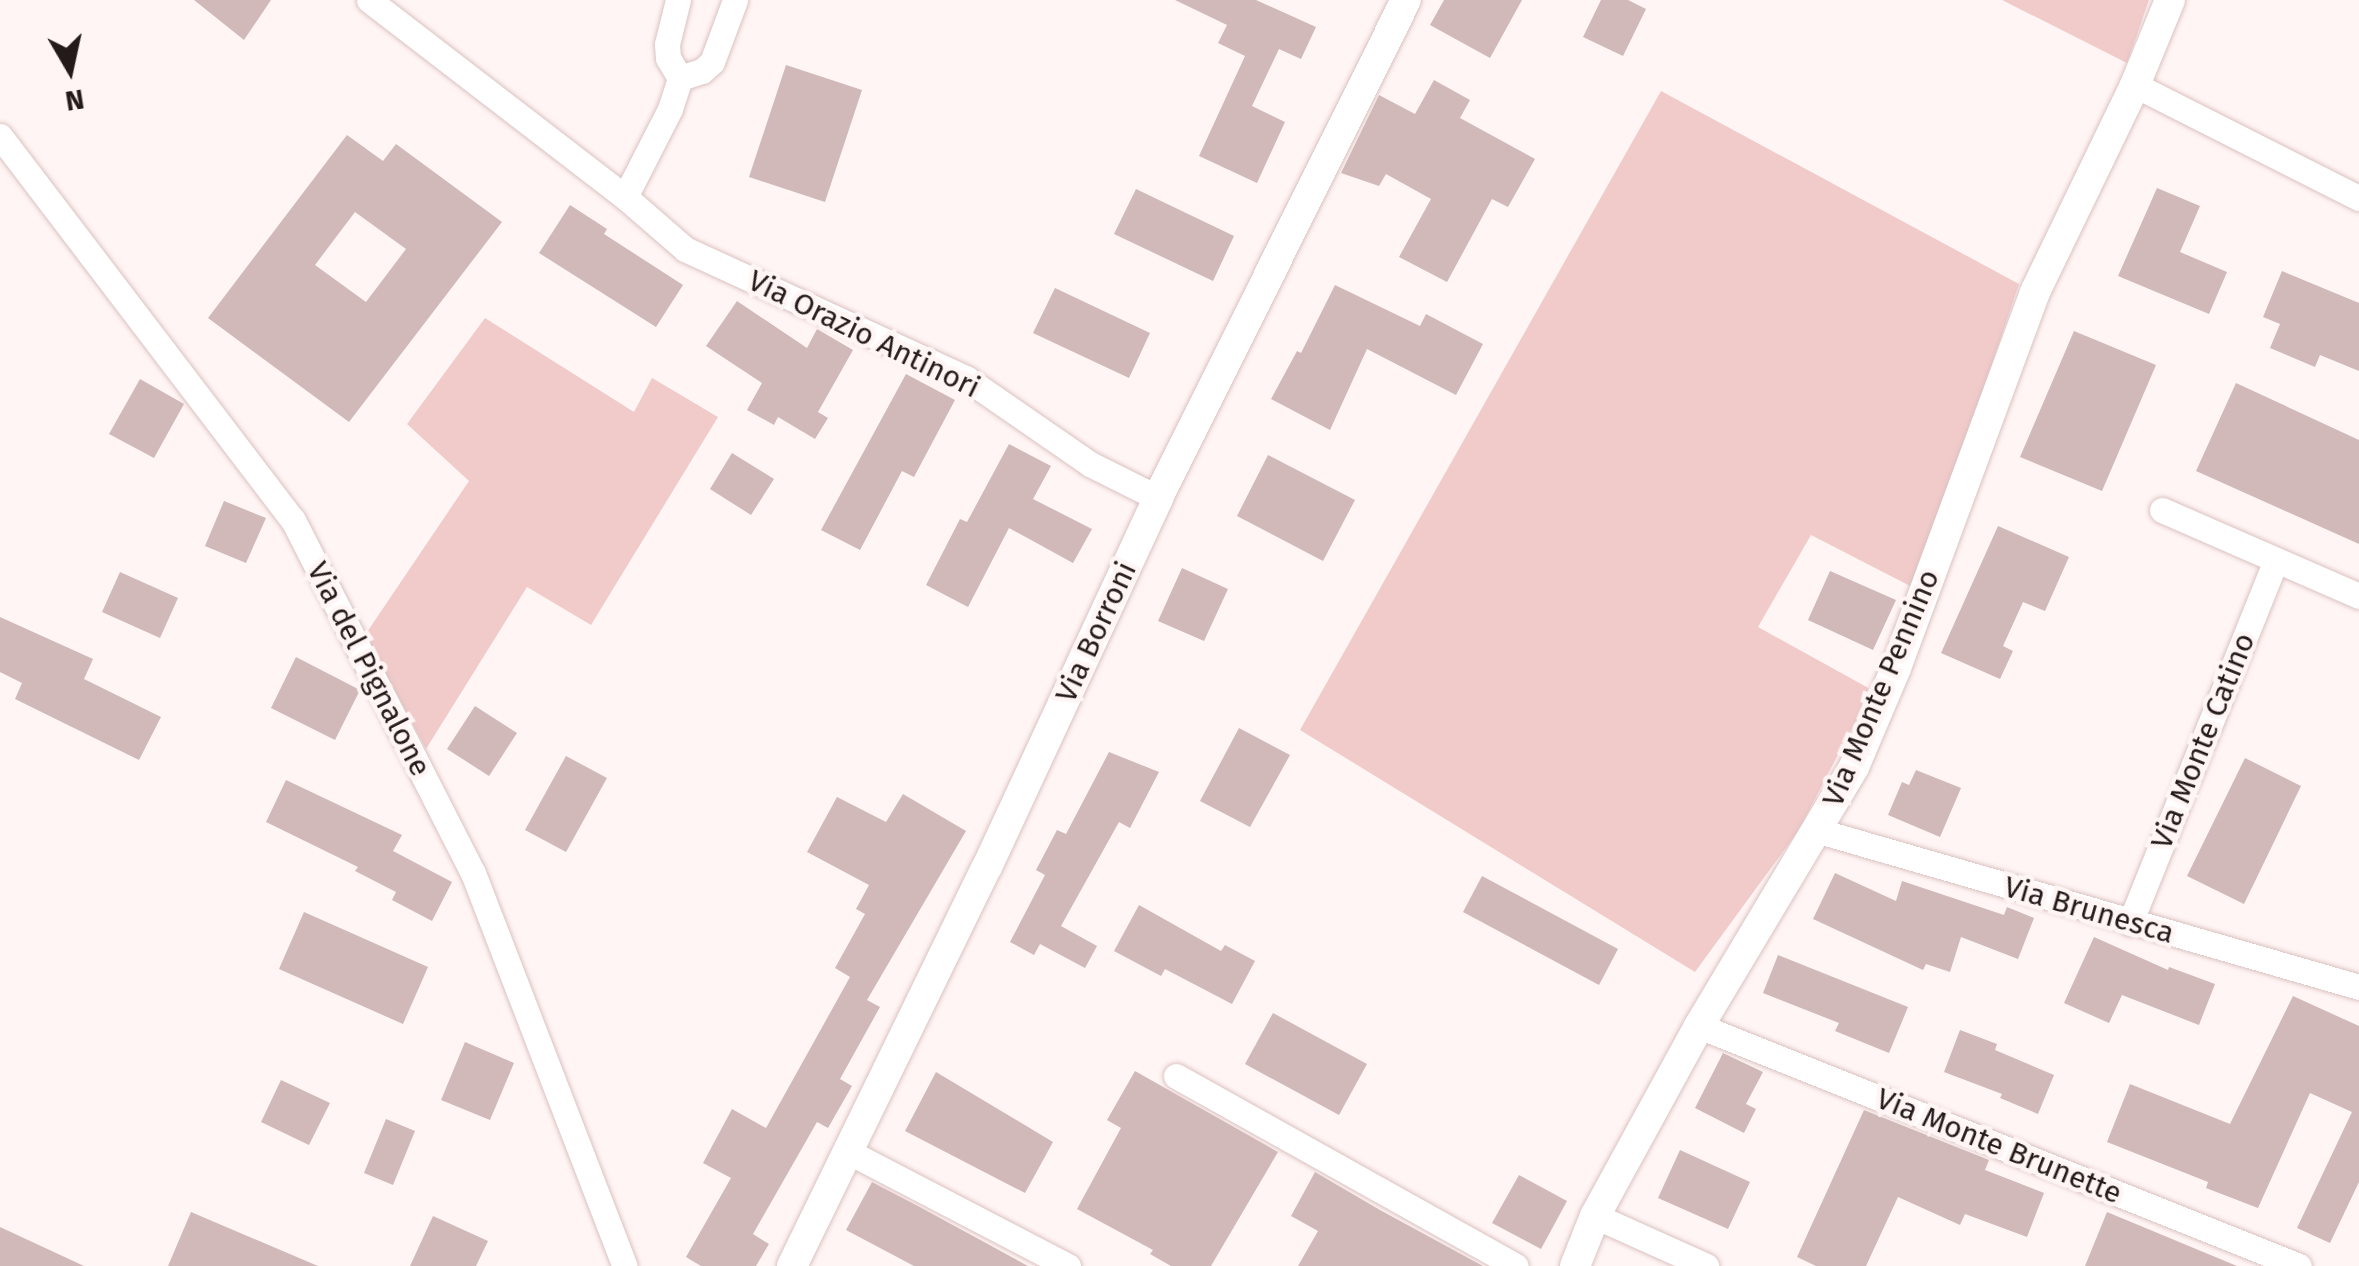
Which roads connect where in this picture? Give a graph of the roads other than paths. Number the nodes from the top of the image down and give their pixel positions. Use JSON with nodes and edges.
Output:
{"nodes":[{"id":1,"x":370,"y":0,"type":"edge"},
{"id":2,"x":678,"y":0,"type":"edge"},
{"id":3,"x":735,"y":0,"type":"edge"},
{"id":4,"x":1406,"y":0,"type":"edge"},
{"id":5,"x":2170,"y":0,"type":"edge"},
{"id":6,"x":680,"y":78,"type":"junction"},
{"id":7,"x":2135,"y":85,"type":"junction"},
{"id":8,"x":0,"y":136,"type":"edge"},
{"id":9,"x":625,"y":197,"type":"junction"},
{"id":10,"x":2359,"y":198,"type":"edge"},
{"id":11,"x":1158,"y":498,"type":"junction"},
{"id":12,"x":2162,"y":510,"type":"dead end"},
{"id":13,"x":2276,"y":560,"type":"junction"},
{"id":14,"x":2359,"y":596,"type":"edge"},
{"id":15,"x":1819,"y":831,"type":"junction"},
{"id":16,"x":2130,"y":923,"type":"junction"},
{"id":17,"x":2359,"y":987,"type":"edge"},
{"id":18,"x":1699,"y":1026,"type":"junction"},
{"id":19,"x":1176,"y":1076,"type":"dead end"},
{"id":20,"x":850,"y":1152,"type":"junction"},
{"id":21,"x":1594,"y":1216,"type":"junction"},
{"id":22,"x":625,"y":1266,"type":"edge"},
{"id":23,"x":792,"y":1266,"type":"edge"},
{"id":24,"x":1068,"y":1266,"type":"edge"},
{"id":25,"x":1516,"y":1266,"type":"edge"},
{"id":26,"x":1575,"y":1266,"type":"edge"},
{"id":27,"x":1706,"y":1266,"type":"edge"},
{"id":28,"x":2299,"y":1266,"type":"edge"}],
"edges":[{"from":1,"to":9,"type":"street","name":"Via Orazio Antinori"},
{"from":2,"to":6,"type":"street"},
{"from":3,"to":6,"type":"street"},
{"from":4,"to":11,"type":"street","name":"Via Borroni"},
{"from":5,"to":7,"type":"street","name":"Via Monte Pennino"},
{"from":6,"to":9,"type":"street"},
{"from":7,"to":10,"type":"street"},
{"from":7,"to":15,"type":"street","name":"Via Monte Pennino"},
{"from":8,"to":22,"type":"street","name":"Via del Pignalone"},
{"from":9,"to":11,"type":"street","name":"Via Orazio Antinori"},
{"from":11,"to":20,"type":"street","name":"Via Borroni"},
{"from":12,"to":13,"type":"street"},
{"from":13,"to":14,"type":"street"},
{"from":13,"to":16,"type":"street","name":"Via Monte Catino"},
{"from":15,"to":16,"type":"street","name":"Via Brunesca"},
{"from":15,"to":18,"type":"street","name":"Via Monte Pennino"},
{"from":16,"to":17,"type":"street","name":"Via Brunesca"},
{"from":18,"to":21,"type":"street","name":"Via Monte Pennino"},
{"from":18,"to":28,"type":"street","name":"Via Monte Brunette"},
{"from":19,"to":25,"type":"street"},
{"from":20,"to":23,"type":"street","name":"Via Borroni"},
{"from":20,"to":24,"type":"street"},
{"from":21,"to":26,"type":"street","name":"Via Monte Pennino"},
{"from":21,"to":27,"type":"street"}]}
